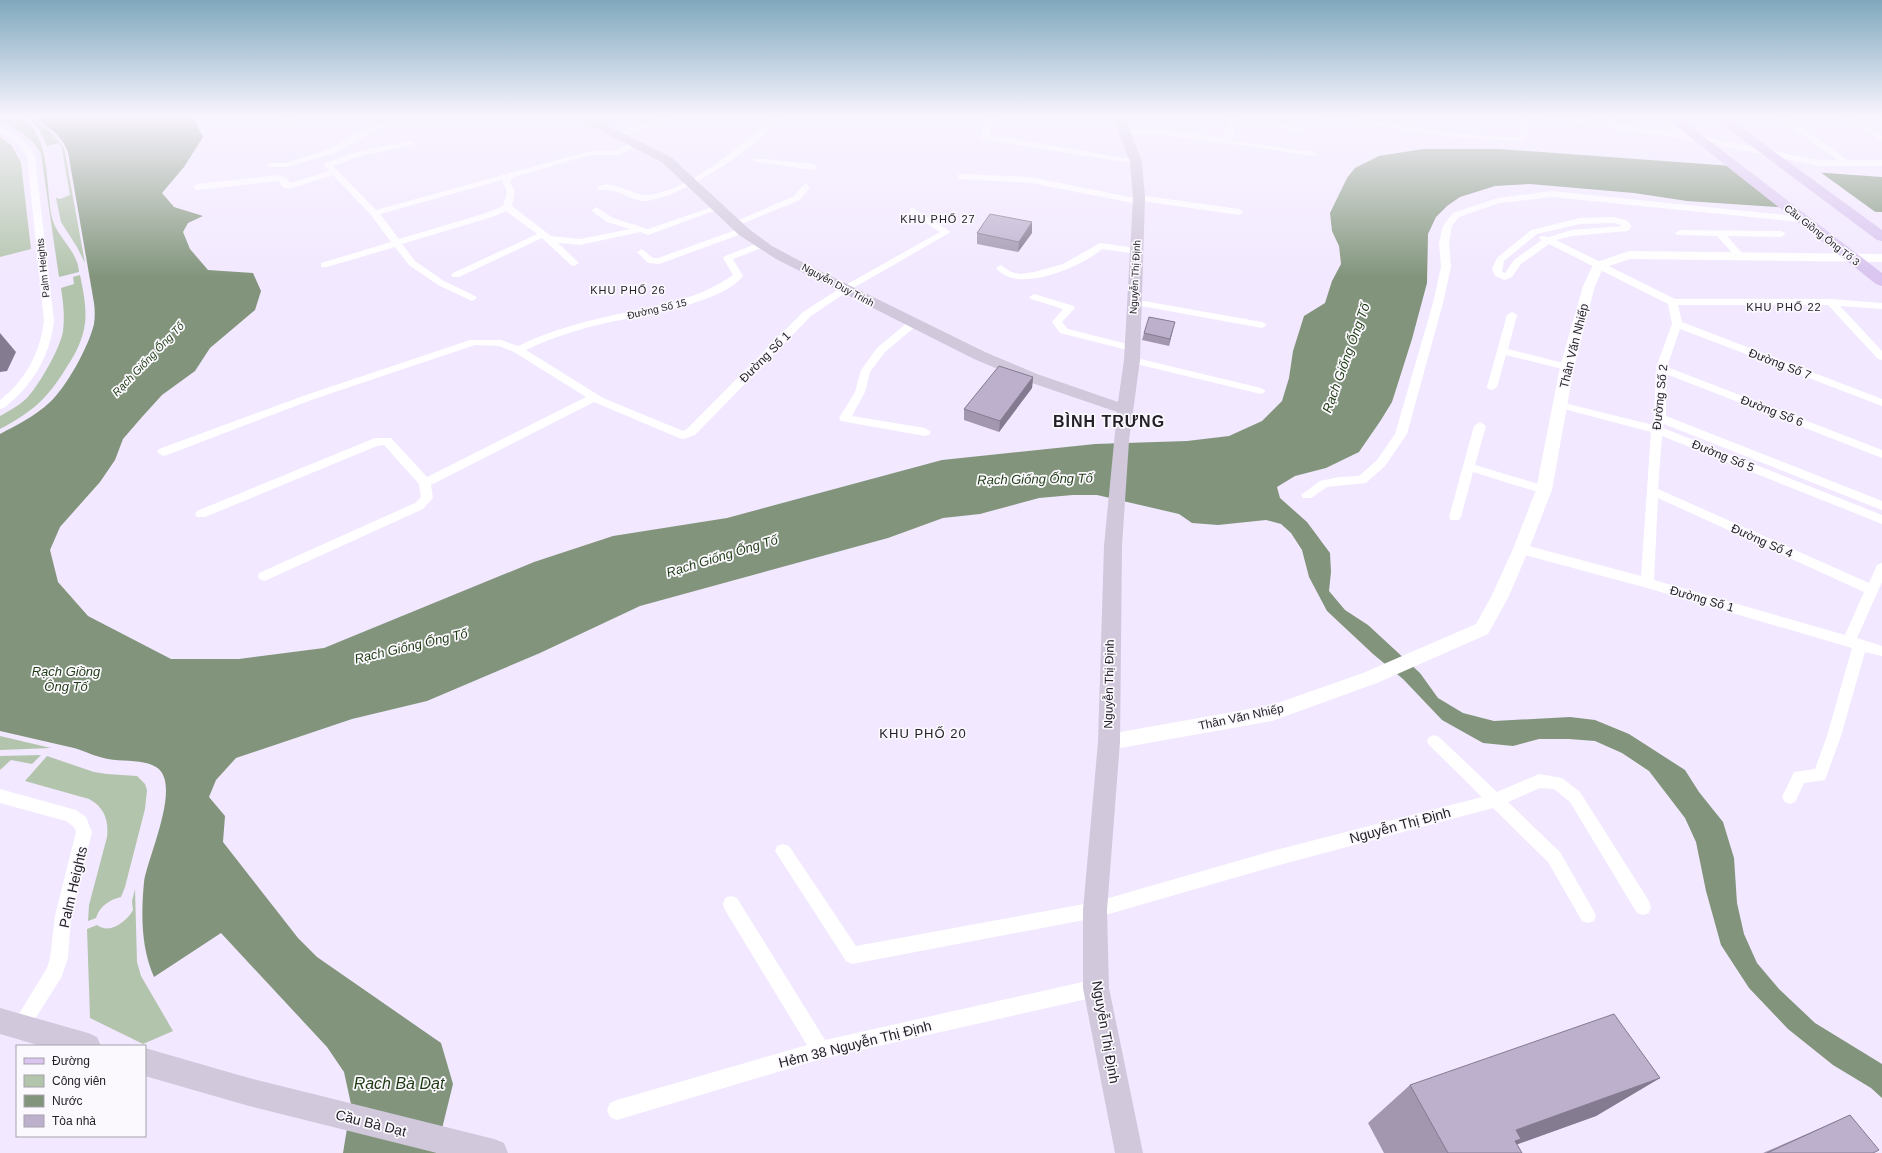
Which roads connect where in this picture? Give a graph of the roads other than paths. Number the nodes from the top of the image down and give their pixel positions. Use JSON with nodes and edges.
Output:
{"nodes":[{"id":1,"x":31,"y":169,"type":"edge"},
{"id":2,"x":332,"y":169,"type":"edge"},
{"id":3,"x":533,"y":169,"type":"edge"},
{"id":4,"x":677,"y":169,"type":"edge"},
{"id":5,"x":713,"y":169,"type":"edge"},
{"id":6,"x":1137,"y":169,"type":"edge"},
{"id":7,"x":1737,"y":169,"type":"edge"},
{"id":8,"x":1744,"y":169,"type":"edge"},
{"id":9,"x":1759,"y":169,"type":"edge"},
{"id":10,"x":1789,"y":169,"type":"edge"},
{"id":11,"x":1807,"y":169,"type":"edge"},
{"id":12,"x":336,"y":172,"type":"junction"},
{"id":13,"x":511,"y":175,"type":"junction"},
{"id":14,"x":961,"y":177,"type":"dead end"},
{"id":15,"x":692,"y":183,"type":"junction"},
{"id":16,"x":806,"y":187,"type":"dead end"},
{"id":17,"x":197,"y":188,"type":"dead end"},
{"id":18,"x":601,"y":188,"type":"dead end"},
{"id":19,"x":1139,"y":199,"type":"junction"},
{"id":20,"x":506,"y":207,"type":"junction"},
{"id":21,"x":718,"y":208,"type":"junction"},
{"id":22,"x":596,"y":210,"type":"dead end"},
{"id":23,"x":913,"y":211,"type":"dead end"},
{"id":24,"x":374,"y":212,"type":"junction"},
{"id":25,"x":1239,"y":212,"type":"dead end"},
{"id":26,"x":1819,"y":215,"type":"dead end"},
{"id":27,"x":1882,"y":223,"type":"edge"},
{"id":28,"x":739,"y":227,"type":"junction"},
{"id":29,"x":639,"y":230,"type":"junction"},
{"id":30,"x":1534,"y":232,"type":"junction"},
{"id":31,"x":1680,"y":233,"type":"dead end"},
{"id":32,"x":1720,"y":234,"type":"junction"},
{"id":33,"x":1781,"y":234,"type":"dead end"},
{"id":34,"x":546,"y":236,"type":"junction"},
{"id":35,"x":1882,"y":237,"type":"edge"},
{"id":36,"x":1548,"y":240,"type":"junction"},
{"id":37,"x":397,"y":242,"type":"junction"},
{"id":38,"x":1857,"y":244,"type":"dead end"},
{"id":39,"x":761,"y":245,"type":"junction"},
{"id":40,"x":1137,"y":251,"type":"junction"},
{"id":41,"x":642,"y":252,"type":"dead end"},
{"id":42,"x":1739,"y":255,"type":"junction"},
{"id":43,"x":1851,"y":257,"type":"junction"},
{"id":44,"x":1882,"y":258,"type":"edge"},
{"id":45,"x":1882,"y":262,"type":"edge"},
{"id":46,"x":574,"y":263,"type":"dead end"},
{"id":47,"x":324,"y":265,"type":"dead end"},
{"id":48,"x":1598,"y":266,"type":"junction"},
{"id":49,"x":1000,"y":268,"type":"dead end"},
{"id":50,"x":456,"y":274,"type":"dead end"},
{"id":51,"x":1882,"y":275,"type":"edge"},
{"id":52,"x":1882,"y":281,"type":"edge"},
{"id":53,"x":846,"y":289,"type":"junction"},
{"id":54,"x":1034,"y":296,"type":"dead end"},
{"id":55,"x":472,"y":298,"type":"dead end"},
{"id":56,"x":1133,"y":302,"type":"junction"},
{"id":57,"x":1673,"y":302,"type":"junction"},
{"id":58,"x":1831,"y":302,"type":"junction"},
{"id":59,"x":1882,"y":306,"type":"edge"},
{"id":60,"x":1512,"y":315,"type":"dead end"},
{"id":61,"x":912,"y":324,"type":"junction"},
{"id":62,"x":1677,"y":324,"type":"junction"},
{"id":63,"x":1262,"y":325,"type":"dead end"},
{"id":64,"x":518,"y":350,"type":"junction"},
{"id":65,"x":1502,"y":351,"type":"junction"},
{"id":66,"x":1132,"y":354,"type":"junction"},
{"id":67,"x":1882,"y":357,"type":"edge"},
{"id":68,"x":1567,"y":366,"type":"junction"},
{"id":69,"x":1661,"y":368,"type":"junction"},
{"id":70,"x":1492,"y":387,"type":"dead end"},
{"id":71,"x":1261,"y":391,"type":"dead end"},
{"id":72,"x":594,"y":397,"type":"junction"},
{"id":73,"x":1882,"y":403,"type":"edge"},
{"id":74,"x":1560,"y":405,"type":"junction"},
{"id":75,"x":0,"y":406,"type":"edge"},
{"id":76,"x":1126,"y":410,"type":"junction"},
{"id":77,"x":1660,"y":418,"type":"junction"},
{"id":78,"x":1480,"y":426,"type":"dead end"},
{"id":79,"x":1657,"y":430,"type":"junction"},
{"id":80,"x":925,"y":432,"type":"dead end"},
{"id":81,"x":163,"y":452,"type":"dead end"},
{"id":82,"x":1882,"y":454,"type":"edge"},
{"id":83,"x":1469,"y":467,"type":"junction"},
{"id":84,"x":425,"y":484,"type":"junction"},
{"id":85,"x":1544,"y":490,"type":"junction"},
{"id":86,"x":1652,"y":491,"type":"junction"},
{"id":87,"x":1307,"y":495,"type":"dead end"},
{"id":88,"x":1882,"y":506,"type":"edge"},
{"id":89,"x":201,"y":514,"type":"dead end"},
{"id":90,"x":1455,"y":517,"type":"dead end"},
{"id":91,"x":1882,"y":520,"type":"edge"},
{"id":92,"x":1521,"y":549,"type":"junction"},
{"id":93,"x":1882,"y":568,"type":"edge"},
{"id":94,"x":264,"y":576,"type":"dead end"},
{"id":95,"x":1647,"y":583,"type":"junction"},
{"id":96,"x":1872,"y":590,"type":"junction"},
{"id":97,"x":1854,"y":643,"type":"junction"},
{"id":98,"x":1882,"y":651,"type":"edge"},
{"id":99,"x":1109,"y":742,"type":"junction"},
{"id":100,"x":1434,"y":742,"type":"dead end"},
{"id":101,"x":0,"y":796,"type":"edge"},
{"id":102,"x":1790,"y":797,"type":"dead end"},
{"id":103,"x":1494,"y":801,"type":"junction"},
{"id":104,"x":783,"y":851,"type":"dead end"},
{"id":105,"x":731,"y":904,"type":"dead end"},
{"id":106,"x":1643,"y":907,"type":"dead end"},
{"id":107,"x":1095,"y":910,"type":"junction"},
{"id":108,"x":1588,"y":915,"type":"dead end"},
{"id":109,"x":1096,"y":988,"type":"junction"},
{"id":110,"x":10,"y":1024,"type":"edge"},
{"id":111,"x":84,"y":1045,"type":"edge"},
{"id":112,"x":820,"y":1050,"type":"junction"},
{"id":113,"x":146,"y":1062,"type":"edge"},
{"id":114,"x":617,"y":1110,"type":"dead end"},
{"id":115,"x":494,"y":1153,"type":"edge"},
{"id":116,"x":1129,"y":1153,"type":"edge"}],
"edges":[{"from":1,"to":75,"type":"street","name":"Palm Heights"},
{"from":2,"to":12,"type":"street"},
{"from":3,"to":13,"type":"street"},
{"from":4,"to":15,"type":"main road","name":"Nguyễn Duy Trinh"},
{"from":5,"to":15,"type":"street"},
{"from":6,"to":19,"type":"main road","name":"Nguyễn Thị Định"},
{"from":7,"to":52,"type":"main road","name":"Cầu Giồng Ông Tố 3"},
{"from":8,"to":51,"type":"main road","name":"Cầu Giồng Ông Tố 3"},
{"from":9,"to":26,"type":"main road"},
{"from":10,"to":35,"type":"main road"},
{"from":11,"to":27,"type":"main road"},
{"from":12,"to":17,"type":"street"},
{"from":12,"to":24,"type":"street"},
{"from":13,"to":20,"type":"street"},
{"from":13,"to":24,"type":"street"},
{"from":14,"to":19,"type":"street"},
{"from":15,"to":18,"type":"street"},
{"from":15,"to":21,"type":"main road","name":"Nguyễn Duy Trinh"},
{"from":16,"to":28,"type":"street"},
{"from":19,"to":25,"type":"street"},
{"from":19,"to":40,"type":"main road","name":"Nguyễn Thị Định"},
{"from":20,"to":34,"type":"street"},
{"from":20,"to":37,"type":"street"},
{"from":21,"to":28,"type":"main road","name":"Nguyễn Duy Trinh"},
{"from":21,"to":29,"type":"street"},
{"from":22,"to":29,"type":"street"},
{"from":23,"to":53,"type":"street","name":"Đường Số 1"},
{"from":24,"to":37,"type":"street"},
{"from":28,"to":39,"type":"main road","name":"Nguyễn Duy Trinh"},
{"from":28,"to":41,"type":"street"},
{"from":29,"to":34,"type":"street"},
{"from":30,"to":36,"type":"street"},
{"from":30,"to":36,"type":"street"},
{"from":30,"to":36,"type":"street"},
{"from":31,"to":32,"type":"street"},
{"from":32,"to":33,"type":"street"},
{"from":32,"to":42,"type":"street"},
{"from":34,"to":46,"type":"street"},
{"from":34,"to":50,"type":"street"},
{"from":36,"to":48,"type":"street"},
{"from":37,"to":47,"type":"street"},
{"from":37,"to":55,"type":"street"},
{"from":38,"to":45,"type":"main road"},
{"from":39,"to":53,"type":"main road","name":"Nguyễn Duy Trinh"},
{"from":39,"to":64,"type":"street","name":"Đường Số 15"},
{"from":40,"to":49,"type":"street"},
{"from":40,"to":56,"type":"main road","name":"Nguyễn Thị Định"},
{"from":42,"to":43,"type":"street"},
{"from":42,"to":48,"type":"street"},
{"from":43,"to":44,"type":"street"},
{"from":43,"to":52,"type":"street"},
{"from":43,"to":87,"type":"street"},
{"from":48,"to":57,"type":"street"},
{"from":48,"to":68,"type":"street","name":"Thân Văn Nhiếp"},
{"from":53,"to":61,"type":"main road","name":"Nguyễn Duy Trinh"},
{"from":53,"to":72,"type":"street","name":"Đường Số 1"},
{"from":54,"to":66,"type":"street"},
{"from":56,"to":63,"type":"street"},
{"from":56,"to":66,"type":"main road","name":"Nguyễn Thị Định"},
{"from":57,"to":58,"type":"street"},
{"from":57,"to":62,"type":"street"},
{"from":58,"to":59,"type":"street"},
{"from":58,"to":67,"type":"street"},
{"from":60,"to":65,"type":"street"},
{"from":61,"to":76,"type":"main road","name":"Nguyễn Duy Trinh"},
{"from":61,"to":80,"type":"street"},
{"from":62,"to":69,"type":"street","name":"Đường Số 2"},
{"from":62,"to":73,"type":"street","name":"Đường Số 7"},
{"from":64,"to":72,"type":"street"},
{"from":64,"to":81,"type":"street"},
{"from":65,"to":68,"type":"street"},
{"from":65,"to":70,"type":"street"},
{"from":66,"to":71,"type":"street"},
{"from":66,"to":76,"type":"main road","name":"Nguyễn Thị Định"},
{"from":68,"to":74,"type":"street","name":"Thân Văn Nhiếp"},
{"from":69,"to":77,"type":"street","name":"Đường Số 2"},
{"from":69,"to":82,"type":"street","name":"Đường Số 6"},
{"from":72,"to":84,"type":"street"},
{"from":74,"to":79,"type":"street","name":"Đường Số 5"},
{"from":74,"to":85,"type":"street","name":"Thân Văn Nhiếp"},
{"from":76,"to":99,"type":"main road","name":"Nguyễn Thị Định"},
{"from":77,"to":79,"type":"street","name":"Đường Số 2"},
{"from":77,"to":88,"type":"street"},
{"from":78,"to":83,"type":"street"},
{"from":79,"to":86,"type":"street","name":"Đường Số 2"},
{"from":79,"to":91,"type":"street","name":"Đường Số 5"},
{"from":83,"to":85,"type":"street"},
{"from":83,"to":90,"type":"street"},
{"from":84,"to":89,"type":"street"},
{"from":84,"to":94,"type":"street"},
{"from":85,"to":92,"type":"street","name":"Thân Văn Nhiếp"},
{"from":86,"to":95,"type":"street","name":"Đường Số 2"},
{"from":86,"to":96,"type":"street","name":"Đường Số 4"},
{"from":92,"to":95,"type":"street","name":"Đường Số 1"},
{"from":92,"to":99,"type":"street","name":"Thân Văn Nhiếp"},
{"from":93,"to":96,"type":"street"},
{"from":95,"to":97,"type":"street","name":"Đường Số 1"},
{"from":96,"to":97,"type":"street"},
{"from":97,"to":98,"type":"street","name":"Đường Số 1"},
{"from":97,"to":102,"type":"street"},
{"from":99,"to":107,"type":"main road","name":"Nguyễn Thị Định"},
{"from":100,"to":103,"type":"street"},
{"from":101,"to":110,"type":"street","name":"Palm Heights"},
{"from":103,"to":106,"type":"street","name":"Nguyễn Thị Định"},
{"from":103,"to":107,"type":"street","name":"Nguyễn Thị Định"},
{"from":103,"to":108,"type":"street"},
{"from":104,"to":107,"type":"street"},
{"from":105,"to":112,"type":"street"},
{"from":107,"to":109,"type":"main road","name":"Nguyễn Thị Định"},
{"from":109,"to":112,"type":"street","name":"Hẻm 38 Nguyễn Thị Định"},
{"from":109,"to":116,"type":"main road","name":"Nguyễn Thị Định"},
{"from":110,"to":111,"type":"main road"},
{"from":112,"to":114,"type":"street","name":"Hẻm 38 Nguyễn Thị Định"},
{"from":113,"to":115,"type":"main road","name":"Cầu Bà Dạt"}]}
